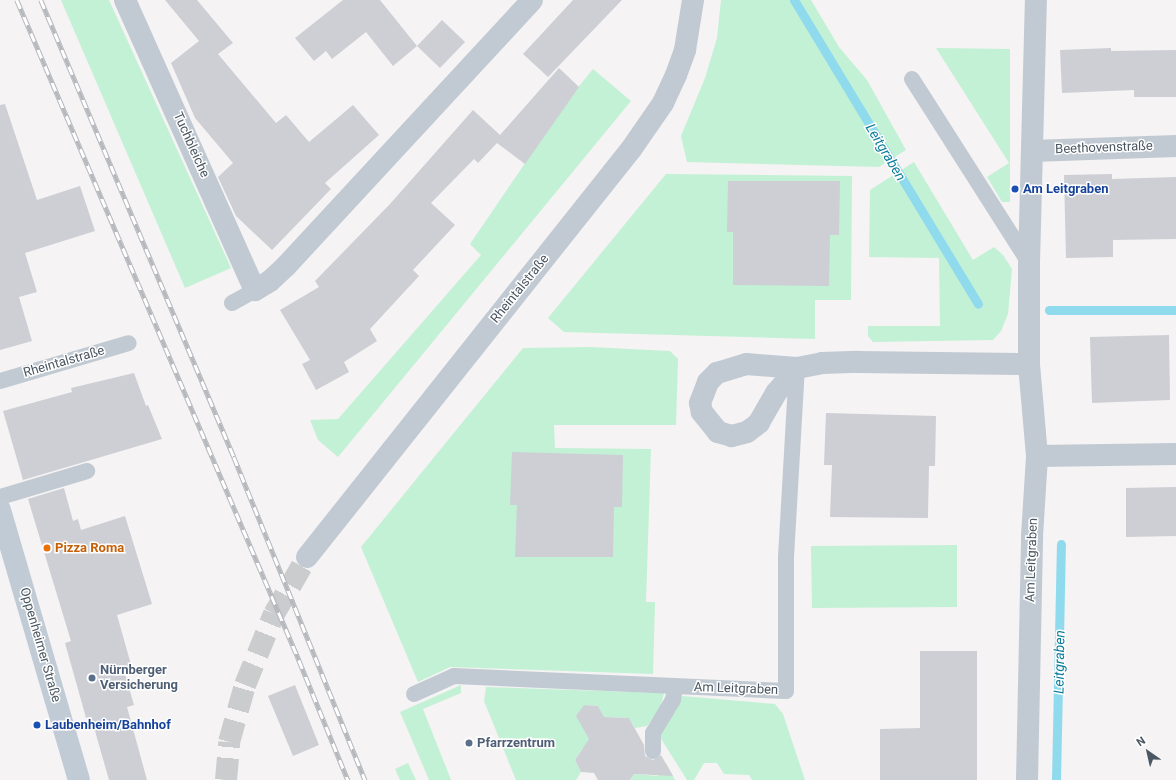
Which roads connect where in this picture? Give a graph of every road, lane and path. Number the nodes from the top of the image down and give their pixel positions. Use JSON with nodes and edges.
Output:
{"nodes":[{"id":1,"x":125,"y":0,"type":"edge"},
{"id":2,"x":532,"y":0,"type":"edge"},
{"id":3,"x":692,"y":0,"type":"edge"},
{"id":4,"x":1036,"y":0,"type":"edge"},
{"id":5,"x":912,"y":79,"type":"dead end"},
{"id":6,"x":1176,"y":146,"type":"edge"},
{"id":7,"x":1032,"y":150,"type":"junction"},
{"id":8,"x":1028,"y":263,"type":"junction"},
{"id":9,"x":256,"y":290,"type":"junction"},
{"id":10,"x":232,"y":303,"type":"dead end"},
{"id":11,"x":129,"y":343,"type":"dead end"},
{"id":12,"x":1029,"y":364,"type":"junction"},
{"id":13,"x":797,"y":368,"type":"joint"},
{"id":14,"x":0,"y":381,"type":"edge"},
{"id":15,"x":1176,"y":454,"type":"edge"},
{"id":16,"x":1037,"y":456,"type":"junction"},
{"id":17,"x":87,"y":471,"type":"dead end"},
{"id":18,"x":0,"y":497,"type":"edge"},
{"id":19,"x":0,"y":510,"type":"edge"},
{"id":20,"x":4,"y":535,"type":"edge"},
{"id":21,"x":307,"y":557,"type":"tunnel mouth"},
{"id":22,"x":675,"y":686,"type":"junction"},
{"id":23,"x":414,"y":694,"type":"dead end"},
{"id":24,"x":653,"y":751,"type":"dead end"},
{"id":25,"x":79,"y":780,"type":"edge"},
{"id":26,"x":1027,"y":780,"type":"edge"}],
"edges":[{"from":1,"to":9,"type":"street","name":"Tuchbleiche"},
{"from":2,"to":9,"type":"street"},
{"from":3,"to":21,"type":"street","name":"Rheintalstraße"},
{"from":4,"to":7,"type":"street","name":"Am Leitgraben"},
{"from":5,"to":8,"type":"lane"},
{"from":6,"to":7,"type":"street","name":"Beethovenstraße"},
{"from":7,"to":8,"type":"street","name":"Am Leitgraben"},
{"from":8,"to":12,"type":"street","name":"Am Leitgraben"},
{"from":9,"to":10,"type":"lane"},
{"from":11,"to":14,"type":"lane","name":"Rheintalstraße"},
{"from":12,"to":13,"type":"street","name":"Am Leitgraben"},
{"from":12,"to":16,"type":"street","name":"Am Leitgraben"},
{"from":13,"to":22,"type":"lane","name":"Am Leitgraben"},
{"from":15,"to":16,"type":"street"},
{"from":16,"to":26,"type":"street","name":"Am Leitgraben"},
{"from":17,"to":18,"type":"lane"},
{"from":19,"to":20,"type":"main road","name":"Oppenheimer Straße"},
{"from":20,"to":25,"type":"main road","name":"Oppenheimer Straße"},
{"from":22,"to":23,"type":"lane","name":"Am Leitgraben"},
{"from":22,"to":24,"type":"lane"}]}
